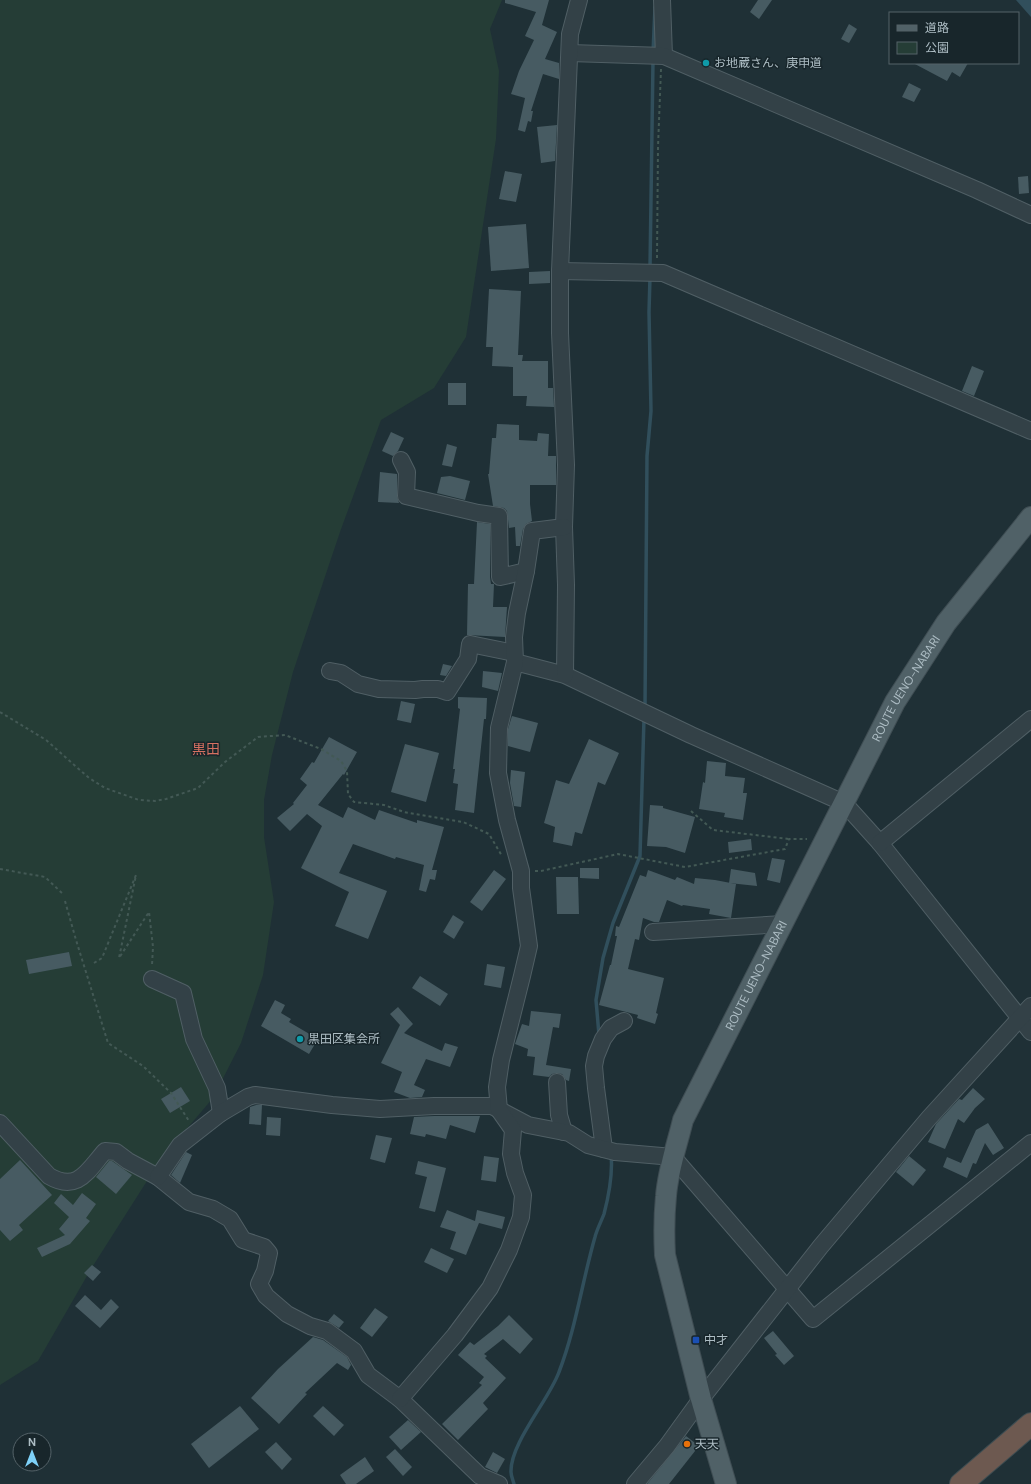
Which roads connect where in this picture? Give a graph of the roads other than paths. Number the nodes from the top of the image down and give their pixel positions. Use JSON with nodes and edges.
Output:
{"nodes":[{"id":1,"x":579,"y":0,"type":"edge"},
{"id":2,"x":662,"y":0,"type":"edge"},
{"id":3,"x":570,"y":53,"type":"junction"},
{"id":4,"x":664,"y":56,"type":"junction"},
{"id":5,"x":1031,"y":215,"type":"edge"},
{"id":6,"x":560,"y":270,"type":"junction"},
{"id":7,"x":1031,"y":431,"type":"edge"},
{"id":8,"x":401,"y":460,"type":"dead end"},
{"id":9,"x":1031,"y":517,"type":"edge"},
{"id":10,"x":564,"y":527,"type":"junction"},
{"id":11,"x":526,"y":571,"type":"junction"},
{"id":12,"x":514,"y":658,"type":"junction"},
{"id":13,"x":330,"y":672,"type":"dead end"},
{"id":14,"x":565,"y":675,"type":"junction"},
{"id":15,"x":1031,"y":719,"type":"edge"},
{"id":16,"x":844,"y":803,"type":"junction"},
{"id":17,"x":880,"y":843,"type":"junction"},
{"id":18,"x":783,"y":924,"type":"junction"},
{"id":19,"x":653,"y":932,"type":"dead end"},
{"id":20,"x":152,"y":979,"type":"road end"},
{"id":21,"x":1031,"y":1006,"type":"edge"},
{"id":22,"x":1020,"y":1018,"type":"junction"},
{"id":23,"x":624,"y":1021,"type":"dead end"},
{"id":24,"x":1031,"y":1032,"type":"edge"},
{"id":25,"x":557,"y":1082,"type":"dead end"},
{"id":26,"x":499,"y":1110,"type":"junction"},
{"id":27,"x":221,"y":1113,"type":"junction"},
{"id":28,"x":0,"y":1123,"type":"edge"},
{"id":29,"x":564,"y":1132,"type":"junction"},
{"id":30,"x":1031,"y":1143,"type":"edge"},
{"id":31,"x":609,"y":1151,"type":"junction"},
{"id":32,"x":673,"y":1157,"type":"junction"},
{"id":33,"x":158,"y":1177,"type":"junction"},
{"id":34,"x":786,"y":1290,"type":"junction"},
{"id":35,"x":400,"y":1399,"type":"junction"},
{"id":36,"x":701,"y":1399,"type":"junction"},
{"id":37,"x":1031,"y":1424,"type":"edge"},
{"id":38,"x":499,"y":1484,"type":"edge"},
{"id":39,"x":635,"y":1484,"type":"edge"},
{"id":40,"x":726,"y":1484,"type":"edge"},
{"id":41,"x":961,"y":1484,"type":"edge"}],
"edges":[{"from":1,"to":3,"type":"street"},
{"from":2,"to":4,"type":"street"},
{"from":3,"to":4,"type":"street"},
{"from":3,"to":6,"type":"street"},
{"from":4,"to":5,"type":"street"},
{"from":6,"to":7,"type":"street"},
{"from":6,"to":10,"type":"street"},
{"from":8,"to":11,"type":"street"},
{"from":9,"to":16,"type":"main road","name":"ROUTE UENO-NABARI"},
{"from":10,"to":11,"type":"street"},
{"from":10,"to":14,"type":"street"},
{"from":11,"to":12,"type":"street"},
{"from":12,"to":13,"type":"street"},
{"from":12,"to":14,"type":"street"},
{"from":12,"to":26,"type":"street"},
{"from":14,"to":16,"type":"street"},
{"from":15,"to":17,"type":"street"},
{"from":16,"to":17,"type":"street"},
{"from":16,"to":18,"type":"main road","name":"ROUTE UENO-NABARI"},
{"from":17,"to":22,"type":"street"},
{"from":18,"to":19,"type":"street"},
{"from":18,"to":32,"type":"main road","name":"ROUTE UENO-NABARI"},
{"from":20,"to":27,"type":"street"},
{"from":21,"to":22,"type":"street"},
{"from":22,"to":24,"type":"street"},
{"from":22,"to":34,"type":"street"},
{"from":23,"to":31,"type":"street"},
{"from":25,"to":29,"type":"street"},
{"from":26,"to":27,"type":"street"},
{"from":26,"to":29,"type":"street"},
{"from":26,"to":35,"type":"street"},
{"from":27,"to":33,"type":"street"},
{"from":28,"to":33,"type":"street"},
{"from":29,"to":31,"type":"street"},
{"from":30,"to":34,"type":"street"},
{"from":31,"to":32,"type":"street"},
{"from":32,"to":34,"type":"street"},
{"from":32,"to":36,"type":"main road","name":"ROUTE UENO-NABARI"},
{"from":33,"to":35,"type":"street"},
{"from":34,"to":36,"type":"street"},
{"from":35,"to":38,"type":"street"},
{"from":36,"to":39,"type":"street"},
{"from":36,"to":40,"type":"main road","name":"ROUTE UENO-NABARI"},
{"from":37,"to":41,"type":"highway"}]}
